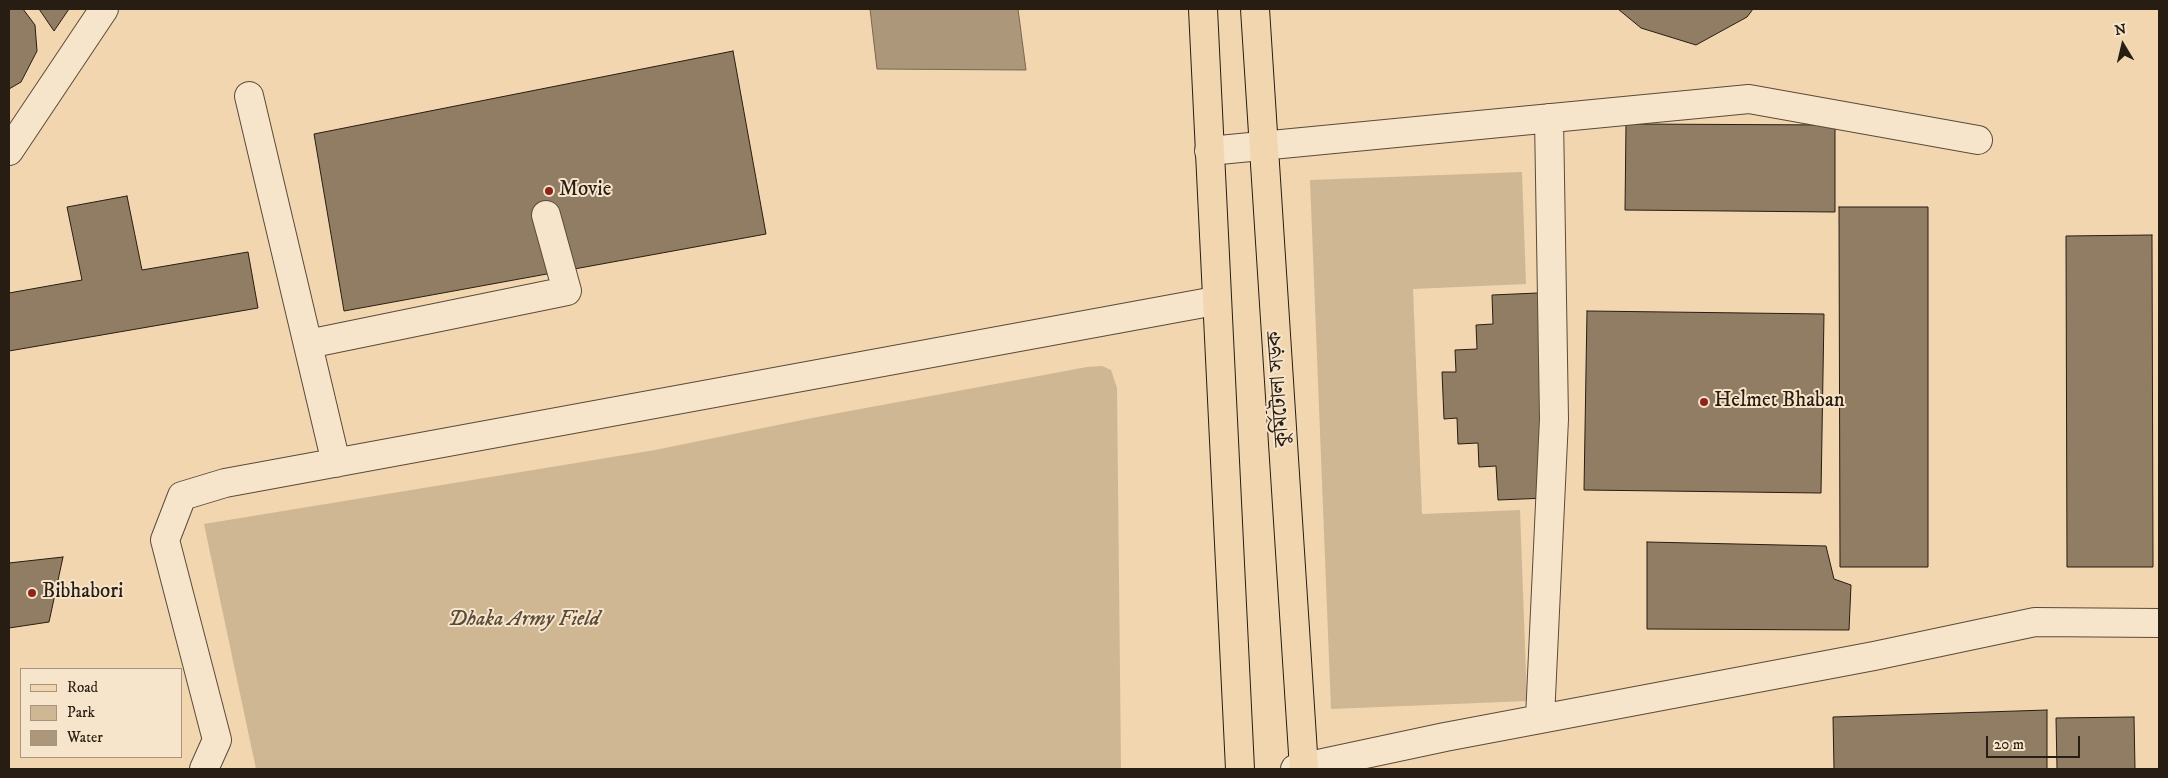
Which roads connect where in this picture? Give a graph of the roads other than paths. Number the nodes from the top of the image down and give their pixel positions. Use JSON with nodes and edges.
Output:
{"nodes":[{"id":1,"x":104,"y":9,"type":"edge"},
{"id":2,"x":1203,"y":9,"type":"edge"},
{"id":3,"x":1255,"y":9,"type":"edge"},
{"id":4,"x":249,"y":96,"type":"dead end"},
{"id":5,"x":1549,"y":118,"type":"junction"},
{"id":6,"x":1978,"y":140,"type":"dead end"},
{"id":7,"x":1264,"y":145,"type":"junction"},
{"id":8,"x":9,"y":151,"type":"edge"},
{"id":9,"x":1209,"y":151,"type":"junction"},
{"id":10,"x":546,"y":215,"type":"dead end"},
{"id":11,"x":1215,"y":301,"type":"junction"},
{"id":12,"x":308,"y":344,"type":"junction"},
{"id":13,"x":336,"y":463,"type":"junction"},
{"id":14,"x":2159,"y":622,"type":"edge"},
{"id":15,"x":1540,"y":718,"type":"junction"},
{"id":16,"x":204,"y":769,"type":"edge"},
{"id":17,"x":1240,"y":769,"type":"edge"},
{"id":18,"x":1301,"y":769,"type":"edge"}],
"edges":[{"from":1,"to":8,"type":"street"},
{"from":2,"to":9,"type":"main road"},
{"from":3,"to":7,"type":"main road","name":"কুর্মিটোলা সড়ক"},
{"from":4,"to":12,"type":"street"},
{"from":5,"to":6,"type":"street"},
{"from":5,"to":7,"type":"street"},
{"from":5,"to":15,"type":"street"},
{"from":7,"to":9,"type":"street"},
{"from":7,"to":18,"type":"main road","name":"কুর্মিটোলা সড়ক"},
{"from":9,"to":11,"type":"main road"},
{"from":10,"to":12,"type":"street"},
{"from":11,"to":13,"type":"street"},
{"from":11,"to":17,"type":"main road"},
{"from":12,"to":13,"type":"street"},
{"from":13,"to":16,"type":"street"},
{"from":14,"to":15,"type":"street"},
{"from":15,"to":18,"type":"street"}]}
